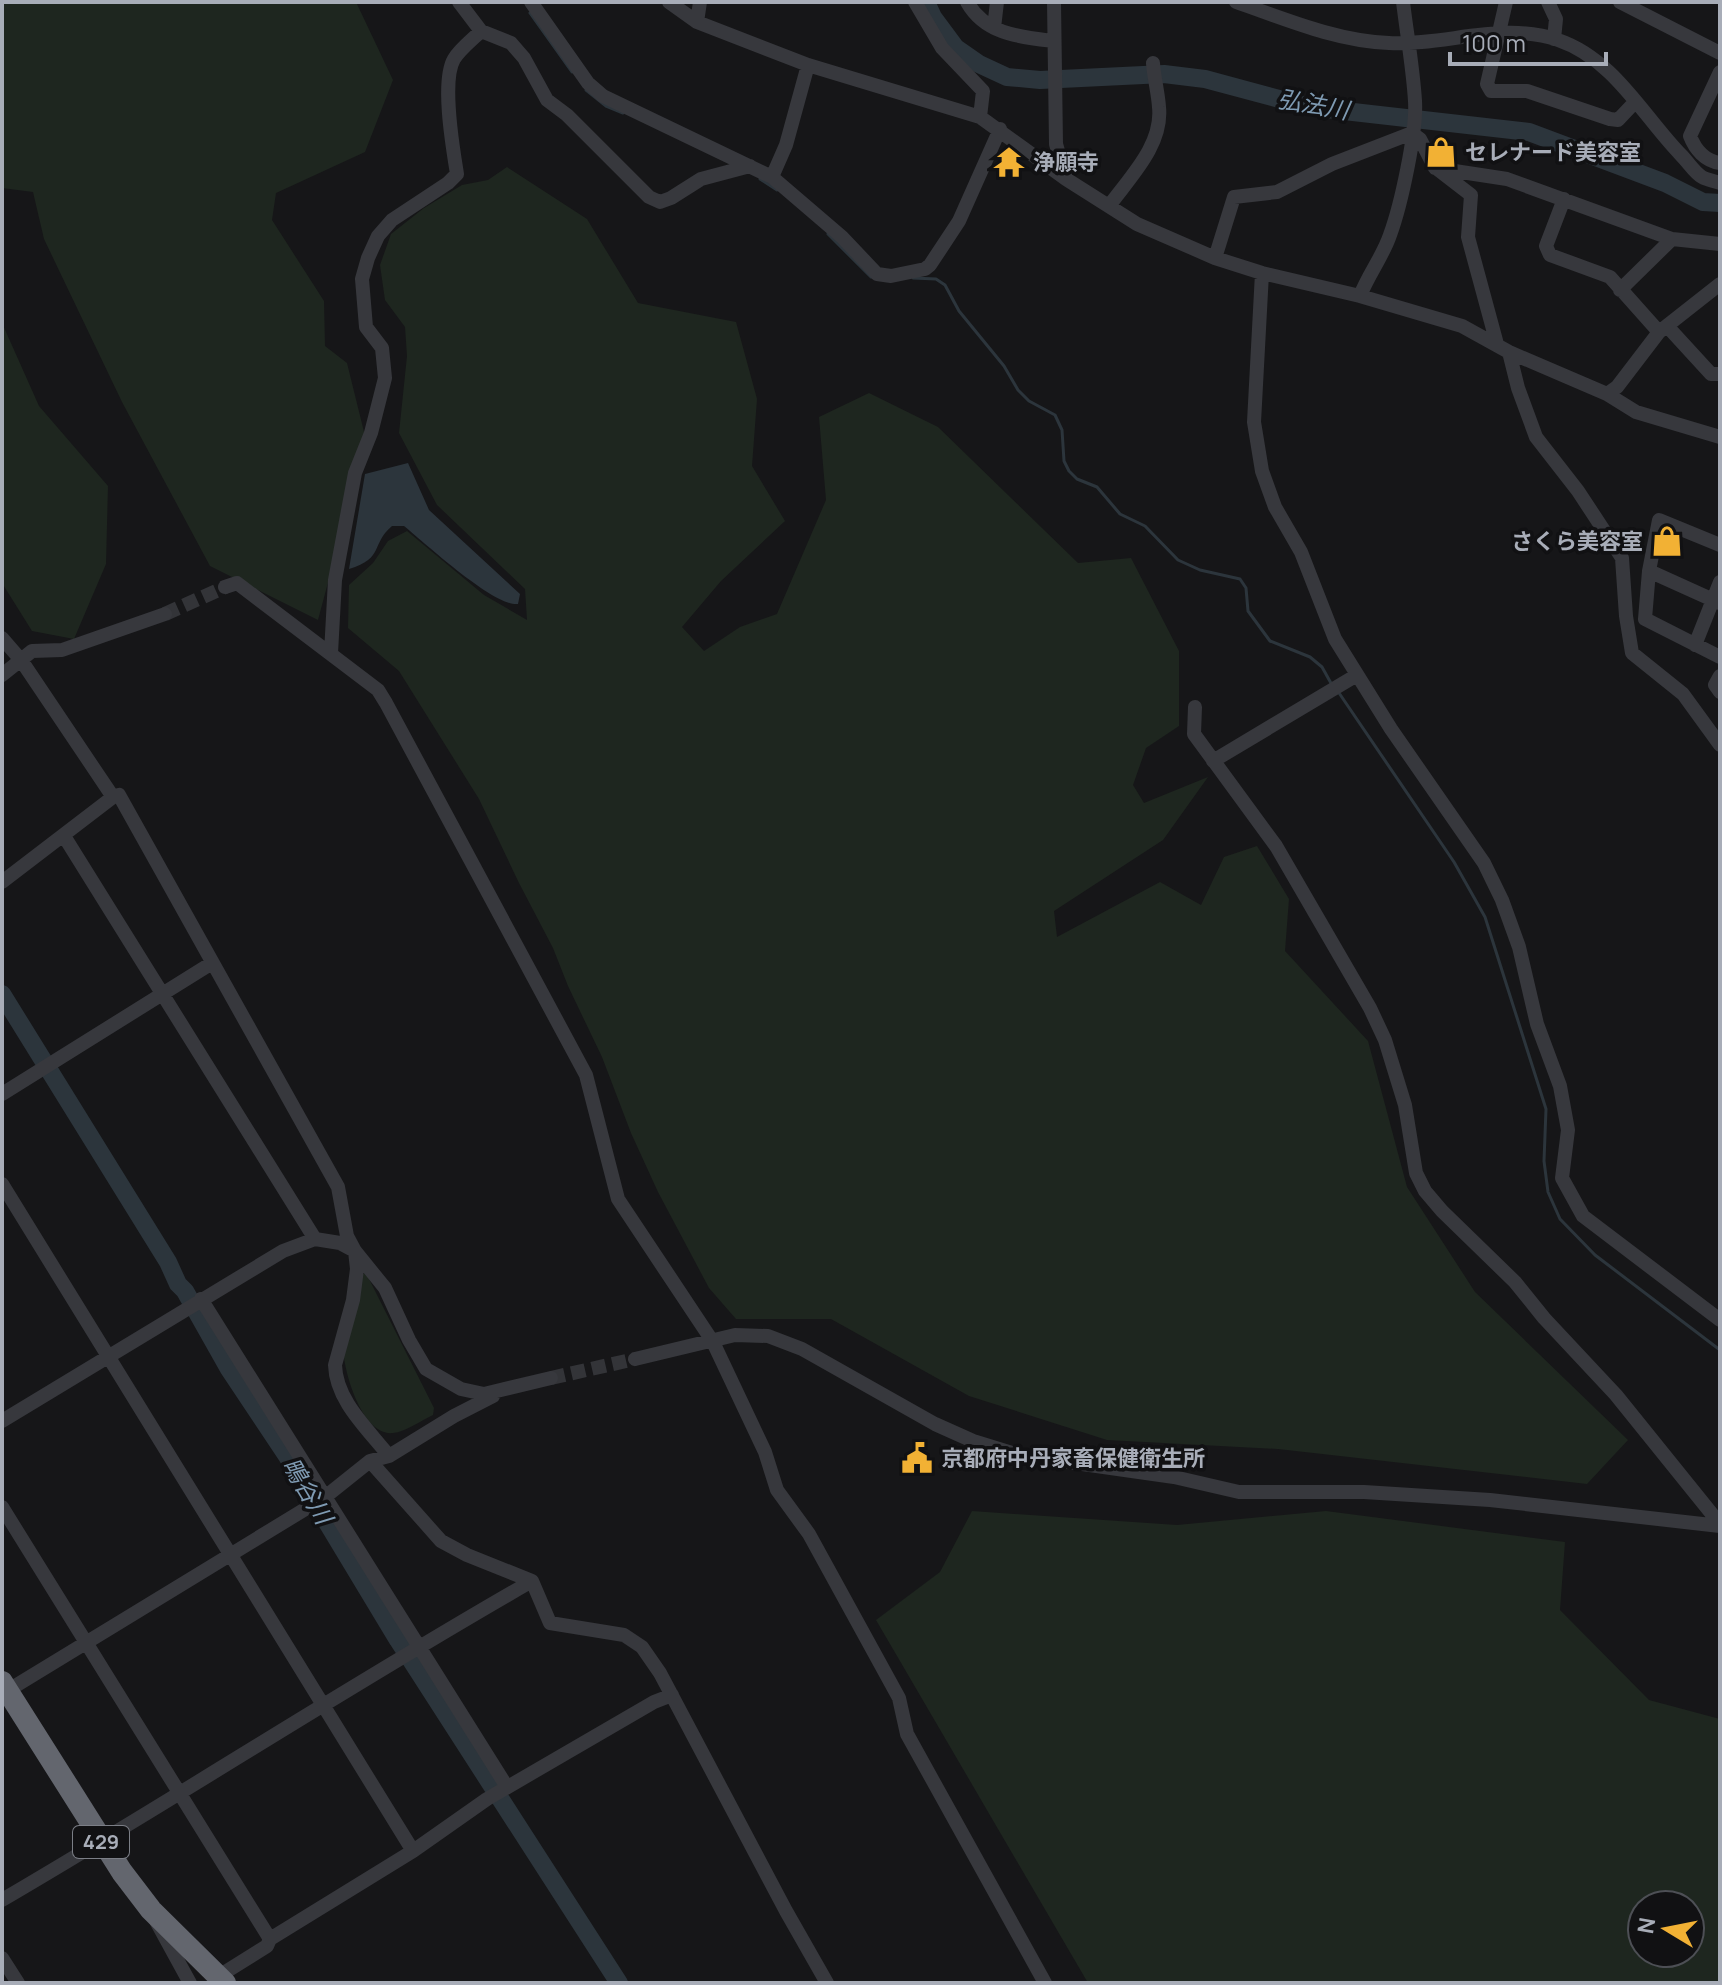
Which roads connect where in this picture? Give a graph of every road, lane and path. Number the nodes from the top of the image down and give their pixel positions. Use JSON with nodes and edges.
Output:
{"nodes":[{"id":1,"x":459,"y":2,"type":"edge"},
{"id":2,"x":531,"y":2,"type":"edge"},
{"id":3,"x":669,"y":2,"type":"edge"},
{"id":4,"x":700,"y":2,"type":"edge"},
{"id":5,"x":915,"y":2,"type":"edge"},
{"id":6,"x":967,"y":2,"type":"edge"},
{"id":7,"x":997,"y":2,"type":"edge"},
{"id":8,"x":1054,"y":2,"type":"edge"},
{"id":9,"x":1236,"y":2,"type":"edge"},
{"id":10,"x":1403,"y":2,"type":"edge"},
{"id":11,"x":1506,"y":2,"type":"edge"},
{"id":12,"x":1548,"y":2,"type":"edge"},
{"id":13,"x":1620,"y":2,"type":"edge"},
{"id":14,"x":697,"y":22,"type":"junction"},
{"id":15,"x":994,"y":28,"type":"junction"},
{"id":16,"x":481,"y":31,"type":"junction"},
{"id":17,"x":1497,"y":34,"type":"junction"},
{"id":18,"x":1554,"y":39,"type":"junction"},
{"id":19,"x":1053,"y":41,"type":"junction"},
{"id":20,"x":1408,"y":43,"type":"junction"},
{"id":21,"x":1720,"y":53,"type":"edge"},
{"id":22,"x":1153,"y":63,"type":"dead end"},
{"id":23,"x":808,"y":65,"type":"junction"},
{"id":24,"x":1720,"y":72,"type":"edge"},
{"id":25,"x":1635,"y":102,"type":"junction"},
{"id":26,"x":980,"y":117,"type":"junction"},
{"id":27,"x":1413,"y":124,"type":"junction"},
{"id":28,"x":1000,"y":129,"type":"junction"},
{"id":29,"x":1720,"y":163,"type":"edge"},
{"id":30,"x":750,"y":166,"type":"junction"},
{"id":31,"x":1435,"y":168,"type":"junction"},
{"id":32,"x":772,"y":177,"type":"junction"},
{"id":33,"x":1066,"y":179,"type":"junction"},
{"id":34,"x":1720,"y":183,"type":"edge"},
{"id":35,"x":1564,"y":199,"type":"junction"},
{"id":36,"x":1109,"y":206,"type":"junction"},
{"id":37,"x":1672,"y":239,"type":"junction"},
{"id":38,"x":1720,"y":244,"type":"edge"},
{"id":39,"x":1215,"y":258,"type":"junction"},
{"id":40,"x":1262,"y":273,"type":"junction"},
{"id":41,"x":1720,"y":284,"type":"edge"},
{"id":42,"x":1620,"y":290,"type":"junction"},
{"id":43,"x":1360,"y":296,"type":"junction"},
{"id":44,"x":1663,"y":329,"type":"junction"},
{"id":45,"x":1503,"y":348,"type":"junction"},
{"id":46,"x":1720,"y":374,"type":"edge"},
{"id":47,"x":1607,"y":394,"type":"junction"},
{"id":48,"x":1720,"y":437,"type":"edge"},
{"id":49,"x":1720,"y":545,"type":"edge"},
{"id":50,"x":1649,"y":571,"type":"junction"},
{"id":51,"x":1720,"y":582,"type":"edge"},
{"id":52,"x":225,"y":587,"type":"tunnel mouth"},
{"id":53,"x":1717,"y":601,"type":"edge"},
{"id":54,"x":165,"y":614,"type":"tunnel mouth"},
{"id":55,"x":2,"y":638,"type":"edge"},
{"id":56,"x":1695,"y":645,"type":"junction"},
{"id":57,"x":331,"y":653,"type":"junction"},
{"id":58,"x":1720,"y":657,"type":"edge"},
{"id":59,"x":21,"y":660,"type":"junction"},
{"id":60,"x":2,"y":675,"type":"edge"},
{"id":61,"x":1357,"y":675,"type":"junction"},
{"id":62,"x":1720,"y":676,"type":"edge"},
{"id":63,"x":1720,"y":692,"type":"edge"},
{"id":64,"x":1195,"y":707,"type":"dead end"},
{"id":65,"x":1720,"y":745,"type":"edge"},
{"id":66,"x":1213,"y":761,"type":"junction"},
{"id":67,"x":113,"y":797,"type":"junction"},
{"id":68,"x":64,"y":836,"type":"junction"},
{"id":69,"x":2,"y":882,"type":"edge"},
{"id":70,"x":212,"y":963,"type":"junction"},
{"id":71,"x":162,"y":994,"type":"junction"},
{"id":72,"x":2,"y":1094,"type":"edge"},
{"id":73,"x":2,"y":1184,"type":"edge"},
{"id":74,"x":315,"y":1239,"type":"junction"},
{"id":75,"x":355,"y":1251,"type":"junction"},
{"id":76,"x":201,"y":1299,"type":"junction"},
{"id":77,"x":1720,"y":1320,"type":"edge"},
{"id":78,"x":713,"y":1342,"type":"junction"},
{"id":79,"x":108,"y":1358,"type":"junction"},
{"id":80,"x":635,"y":1359,"type":"tunnel mouth"},
{"id":81,"x":551,"y":1378,"type":"tunnel mouth"},
{"id":82,"x":506,"y":1390,"type":"junction"},
{"id":83,"x":2,"y":1421,"type":"edge"},
{"id":84,"x":389,"y":1456,"type":"junction"},
{"id":85,"x":370,"y":1461,"type":"junction"},
{"id":86,"x":325,"y":1497,"type":"junction"},
{"id":87,"x":2,"y":1507,"type":"edge"},
{"id":88,"x":1720,"y":1525,"type":"edge"},
{"id":89,"x":230,"y":1554,"type":"junction"},
{"id":90,"x":532,"y":1581,"type":"junction"},
{"id":91,"x":86,"y":1642,"type":"junction"},
{"id":92,"x":419,"y":1645,"type":"junction"},
{"id":93,"x":4,"y":1689,"type":"edge"},
{"id":94,"x":672,"y":1695,"type":"junction"},
{"id":95,"x":323,"y":1705,"type":"junction"},
{"id":96,"x":507,"y":1787,"type":"junction"},
{"id":97,"x":178,"y":1794,"type":"junction"},
{"id":98,"x":101,"y":1842,"type":"junction"},
{"id":99,"x":413,"y":1851,"type":"junction"},
{"id":100,"x":2,"y":1900,"type":"edge"},
{"id":101,"x":151,"y":1910,"type":"junction"},
{"id":102,"x":270,"y":1939,"type":"junction"},
{"id":103,"x":2,"y":1958,"type":"edge"},
{"id":104,"x":222,"y":1980,"type":"edge"},
{"id":105,"x":18,"y":1983,"type":"edge"},
{"id":106,"x":190,"y":1983,"type":"edge"},
{"id":107,"x":827,"y":1983,"type":"edge"},
{"id":108,"x":1045,"y":1983,"type":"edge"}],
"edges":[{"from":1,"to":16,"type":"street"},
{"from":2,"to":30,"type":"street"},
{"from":3,"to":14,"type":"street"},
{"from":4,"to":14,"type":"street"},
{"from":5,"to":26,"type":"street"},
{"from":6,"to":15,"type":"street"},
{"from":7,"to":15,"type":"street"},
{"from":8,"to":19,"type":"street"},
{"from":9,"to":20,"type":"street"},
{"from":10,"to":20,"type":"street"},
{"from":11,"to":17,"type":"street"},
{"from":12,"to":18,"type":"street"},
{"from":13,"to":21,"type":"street"},
{"from":14,"to":23,"type":"street"},
{"from":15,"to":19,"type":"street"},
{"from":16,"to":30,"type":"street"},
{"from":16,"to":57,"type":"street"},
{"from":17,"to":18,"type":"street"},
{"from":17,"to":20,"type":"street"},
{"from":17,"to":25,"type":"street"},
{"from":18,"to":25,"type":"street"},
{"from":19,"to":33,"type":"street"},
{"from":20,"to":27,"type":"street"},
{"from":22,"to":36,"type":"street"},
{"from":23,"to":26,"type":"street"},
{"from":23,"to":32,"type":"street"},
{"from":24,"to":29,"type":"street"},
{"from":25,"to":34,"type":"street"},
{"from":26,"to":28,"type":"street"},
{"from":27,"to":31,"type":"street"},
{"from":27,"to":39,"type":"street"},
{"from":27,"to":43,"type":"street"},
{"from":28,"to":32,"type":"street"},
{"from":28,"to":33,"type":"street"},
{"from":30,"to":32,"type":"street"},
{"from":31,"to":35,"type":"street"},
{"from":31,"to":45,"type":"street"},
{"from":33,"to":36,"type":"street"},
{"from":35,"to":37,"type":"street"},
{"from":35,"to":42,"type":"street"},
{"from":36,"to":39,"type":"street"},
{"from":37,"to":38,"type":"street"},
{"from":37,"to":42,"type":"street"},
{"from":39,"to":40,"type":"street"},
{"from":40,"to":43,"type":"street"},
{"from":40,"to":61,"type":"street"},
{"from":41,"to":44,"type":"street"},
{"from":42,"to":44,"type":"street"},
{"from":43,"to":45,"type":"street"},
{"from":44,"to":46,"type":"street"},
{"from":44,"to":47,"type":"street"},
{"from":45,"to":47,"type":"street"},
{"from":45,"to":65,"type":"street"},
{"from":47,"to":48,"type":"street"},
{"from":49,"to":50,"type":"street"},
{"from":50,"to":53,"type":"street"},
{"from":50,"to":56,"type":"street"},
{"from":51,"to":53,"type":"street"},
{"from":52,"to":57,"type":"street"},
{"from":53,"to":56,"type":"street"},
{"from":54,"to":59,"type":"street"},
{"from":55,"to":59,"type":"street"},
{"from":56,"to":58,"type":"street"},
{"from":57,"to":78,"type":"street"},
{"from":59,"to":60,"type":"street"},
{"from":59,"to":67,"type":"street"},
{"from":61,"to":66,"type":"street"},
{"from":61,"to":77,"type":"street"},
{"from":62,"to":63,"type":"street"},
{"from":64,"to":66,"type":"street"},
{"from":66,"to":88,"type":"street"},
{"from":67,"to":68,"type":"street"},
{"from":67,"to":70,"type":"street"},
{"from":68,"to":69,"type":"street"},
{"from":68,"to":71,"type":"street"},
{"from":70,"to":71,"type":"street"},
{"from":70,"to":75,"type":"street"},
{"from":71,"to":72,"type":"street"},
{"from":71,"to":74,"type":"street"},
{"from":73,"to":79,"type":"street"},
{"from":74,"to":75,"type":"street"},
{"from":74,"to":76,"type":"street"},
{"from":75,"to":82,"type":"street"},
{"from":75,"to":84,"type":"street"},
{"from":76,"to":79,"type":"street"},
{"from":76,"to":86,"type":"street"},
{"from":78,"to":80,"type":"street"},
{"from":78,"to":88,"type":"street"},
{"from":78,"to":108,"type":"street"},
{"from":79,"to":83,"type":"street"},
{"from":79,"to":89,"type":"street"},
{"from":81,"to":82,"type":"street"},
{"from":82,"to":84,"type":"street"},
{"from":84,"to":85,"type":"street"},
{"from":85,"to":86,"type":"street"},
{"from":85,"to":90,"type":"street"},
{"from":86,"to":89,"type":"street"},
{"from":86,"to":92,"type":"street"},
{"from":87,"to":91,"type":"street"},
{"from":89,"to":91,"type":"street"},
{"from":89,"to":95,"type":"street"},
{"from":90,"to":92,"type":"street"},
{"from":90,"to":94,"type":"street"},
{"from":91,"to":93,"type":"street"},
{"from":91,"to":97,"type":"street"},
{"from":92,"to":95,"type":"street"},
{"from":92,"to":96,"type":"street"},
{"from":93,"to":98,"type":"highway","number":"429"},
{"from":94,"to":96,"type":"street"},
{"from":94,"to":107,"type":"street"},
{"from":95,"to":97,"type":"street"},
{"from":95,"to":99,"type":"street"},
{"from":96,"to":99,"type":"street"},
{"from":97,"to":98,"type":"street"},
{"from":97,"to":102,"type":"street"},
{"from":98,"to":100,"type":"street"},
{"from":98,"to":101,"type":"highway","number":"429"},
{"from":99,"to":102,"type":"street"},
{"from":101,"to":104,"type":"highway","number":"429"},
{"from":101,"to":106,"type":"street"},
{"from":102,"to":104,"type":"street"},
{"from":103,"to":105,"type":"street"}]}
